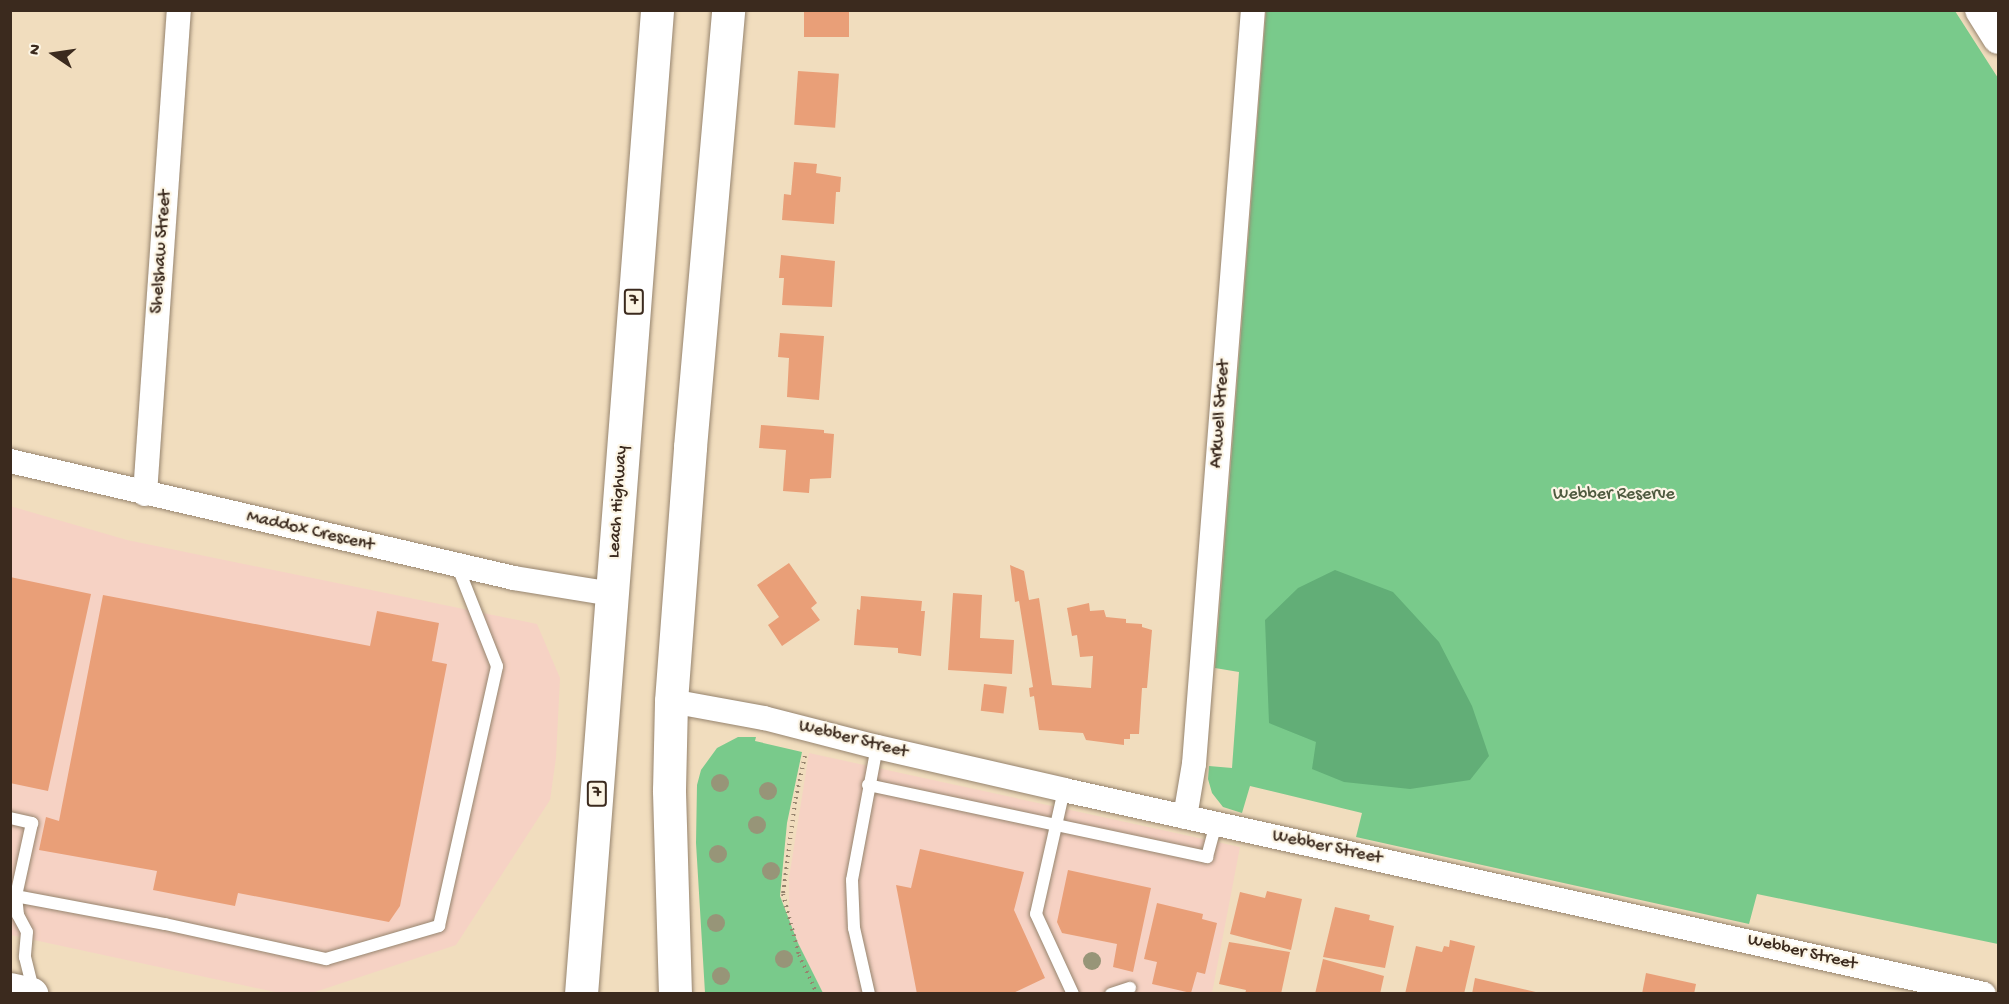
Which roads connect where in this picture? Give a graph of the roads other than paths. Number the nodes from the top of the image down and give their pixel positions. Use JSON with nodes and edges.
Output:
{"nodes":[{"id":1,"x":179,"y":10,"type":"edge"},
{"id":2,"x":657,"y":10,"type":"edge"},
{"id":3,"x":728,"y":10,"type":"edge"},
{"id":4,"x":1253,"y":10,"type":"edge"},
{"id":5,"x":1980,"y":10,"type":"edge"},
{"id":6,"x":1998,"y":39,"type":"edge"},
{"id":7,"x":10,"y":461,"type":"edge"},
{"id":8,"x":145,"y":494,"type":"junction"},
{"id":9,"x":457,"y":566,"type":"junction"},
{"id":10,"x":612,"y":594,"type":"junction"},
{"id":11,"x":671,"y":701,"type":"junction"},
{"id":12,"x":877,"y":747,"type":"junction"},
{"id":13,"x":868,"y":785,"type":"junction"},
{"id":14,"x":1064,"y":790,"type":"junction"},
{"id":15,"x":1185,"y":817,"type":"junction"},
{"id":16,"x":10,"y":818,"type":"edge"},
{"id":17,"x":1216,"y":824,"type":"junction"},
{"id":18,"x":1055,"y":825,"type":"junction"},
{"id":19,"x":671,"y":888,"type":"junction"},
{"id":20,"x":13,"y":896,"type":"edge"},
{"id":21,"x":14,"y":921,"type":"edge"},
{"id":22,"x":1130,"y":988,"type":"dead end"},
{"id":23,"x":10,"y":989,"type":"edge"},
{"id":24,"x":32,"y":993,"type":"edge"},
{"id":25,"x":581,"y":993,"type":"edge"},
{"id":26,"x":675,"y":993,"type":"edge"},
{"id":27,"x":694,"y":993,"type":"edge"},
{"id":28,"x":868,"y":993,"type":"edge"},
{"id":29,"x":1073,"y":993,"type":"edge"},
{"id":30,"x":1111,"y":993,"type":"edge"},
{"id":31,"x":1984,"y":993,"type":"edge"}],
"edges":[{"from":1,"to":8,"type":"street","name":"Shelshaw Street"},
{"from":2,"to":10,"type":"main road","name":"Leach Highway","number":"7"},
{"from":3,"to":11,"type":"main road"},
{"from":4,"to":15,"type":"street","name":"Arkwell Street"},
{"from":5,"to":6,"type":"street"},
{"from":7,"to":8,"type":"street","name":"Maddox Crescent"},
{"from":8,"to":9,"type":"street","name":"Maddox Crescent"},
{"from":9,"to":10,"type":"street","name":"Maddox Crescent"},
{"from":9,"to":20,"type":"lane"},
{"from":10,"to":25,"type":"main road","name":"Leach Highway","number":"7"},
{"from":11,"to":12,"type":"street","name":"Webber Street"},
{"from":11,"to":19,"type":"main road"},
{"from":12,"to":13,"type":"lane"},
{"from":12,"to":14,"type":"street","name":"Webber Street"},
{"from":13,"to":18,"type":"lane"},
{"from":13,"to":28,"type":"lane"},
{"from":14,"to":15,"type":"street","name":"Webber Street"},
{"from":14,"to":18,"type":"lane"},
{"from":15,"to":17,"type":"street","name":"Webber Street"},
{"from":16,"to":20,"type":"lane"},
{"from":17,"to":18,"type":"lane"},
{"from":17,"to":31,"type":"street","name":"Webber Street"},
{"from":18,"to":29,"type":"lane"},
{"from":19,"to":26,"type":"main road"},
{"from":19,"to":27,"type":"main road"},
{"from":20,"to":21,"type":"lane"},
{"from":21,"to":24,"type":"lane"},
{"from":22,"to":30,"type":"lane"},
{"from":23,"to":24,"type":"main road"}]}
